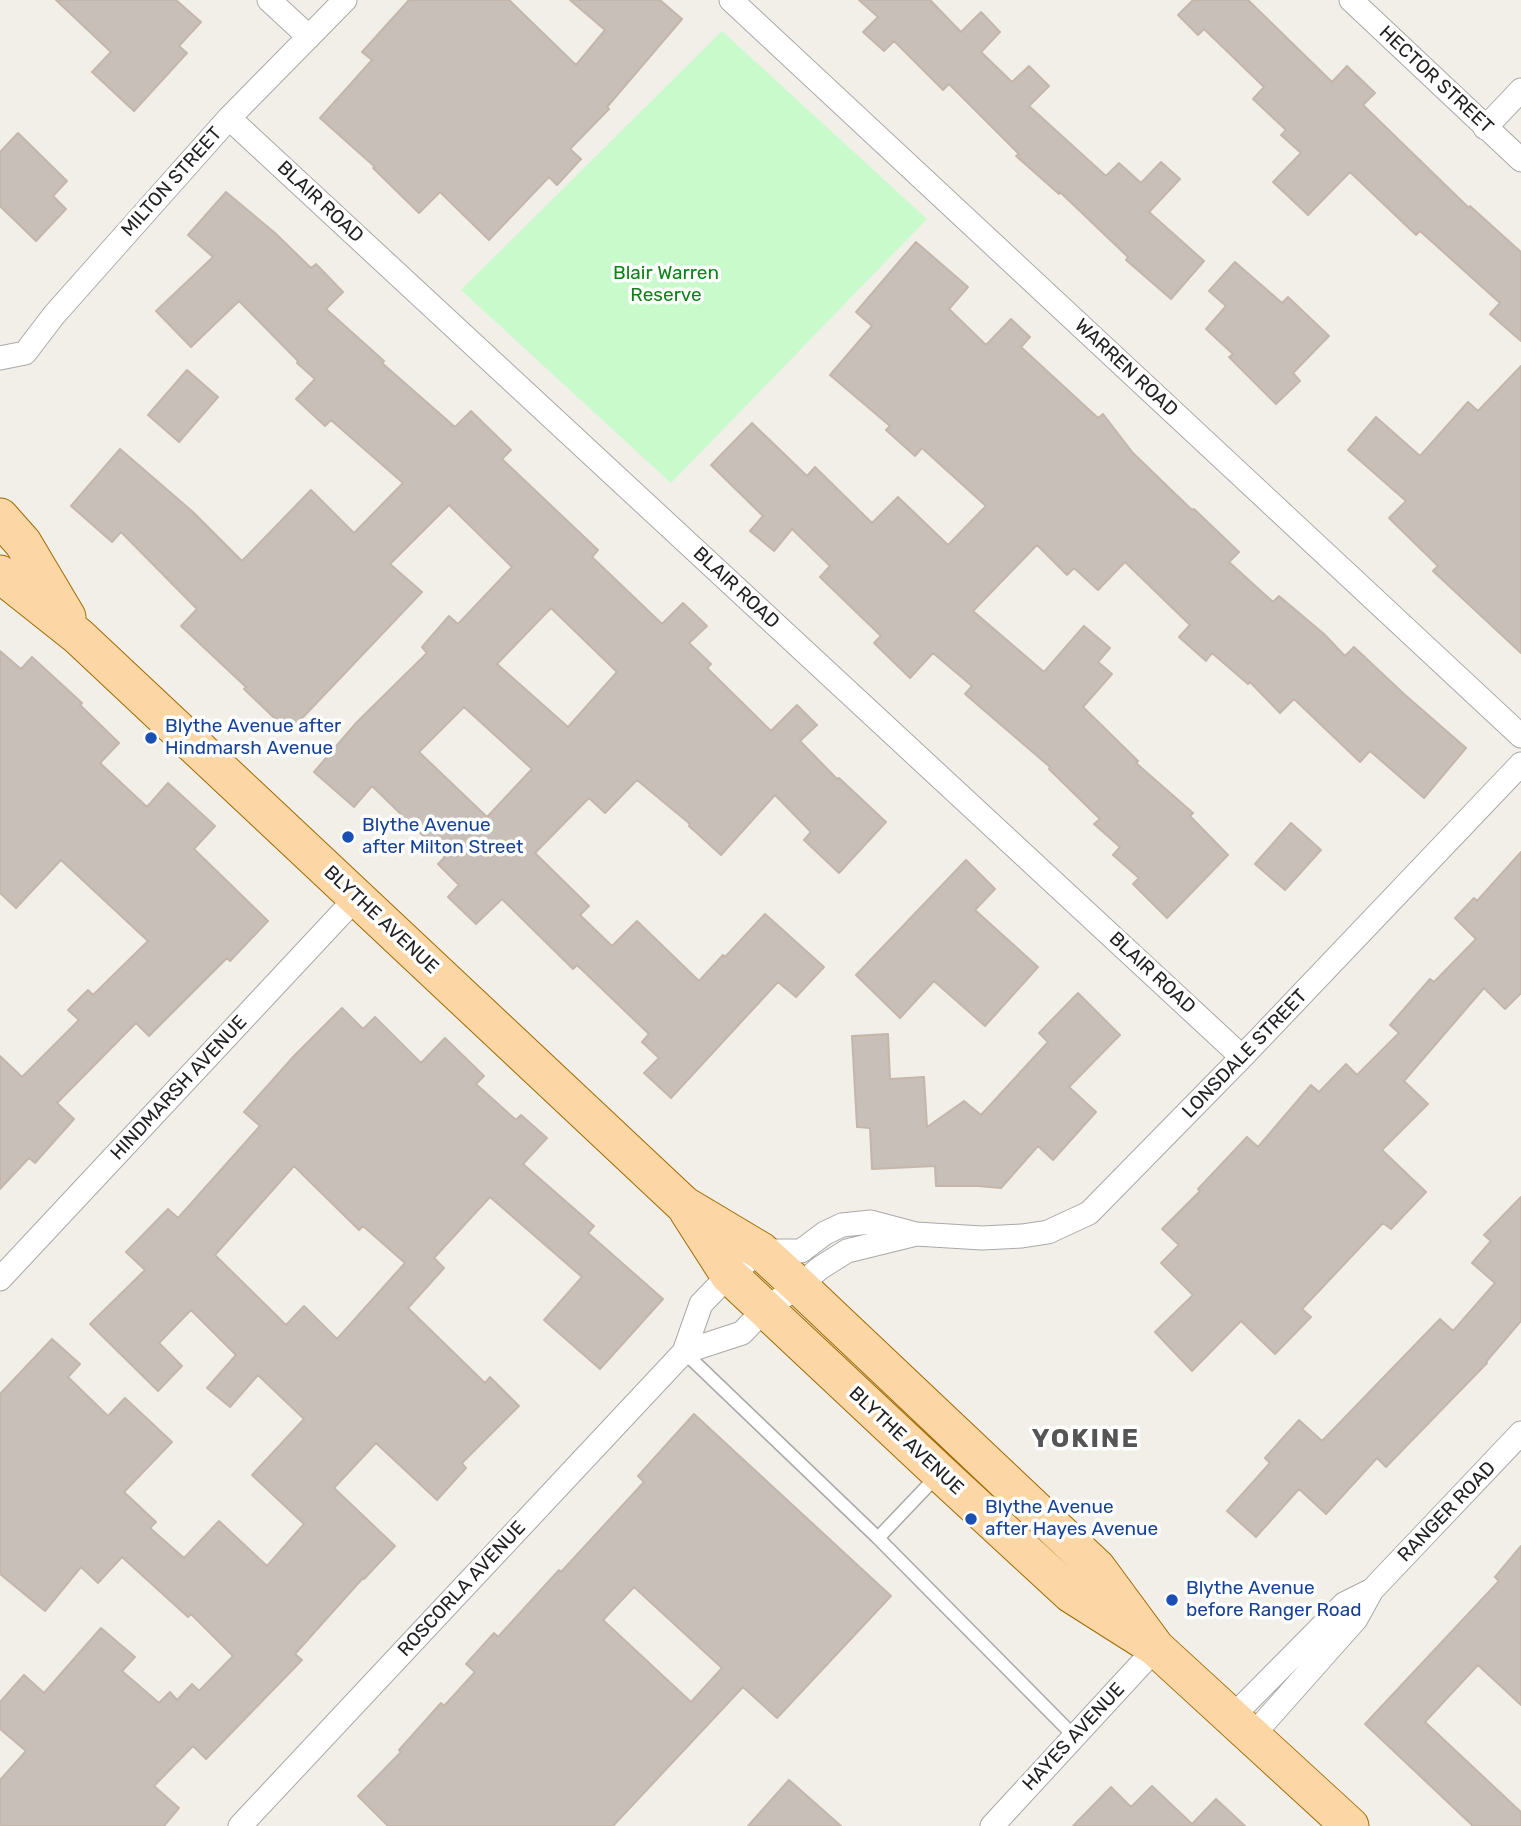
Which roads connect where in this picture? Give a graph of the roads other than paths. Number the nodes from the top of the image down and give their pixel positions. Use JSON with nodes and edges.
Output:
{"nodes":[{"id":1,"x":269,"y":0,"type":"edge"},
{"id":2,"x":345,"y":0,"type":"edge"},
{"id":3,"x":731,"y":0,"type":"edge"},
{"id":4,"x":1351,"y":0,"type":"edge"},
{"id":5,"x":309,"y":37,"type":"junction"},
{"id":6,"x":1521,"y":90,"type":"edge"},
{"id":7,"x":229,"y":118,"type":"junction"},
{"id":8,"x":1485,"y":128,"type":"junction"},
{"id":9,"x":1521,"y":160,"type":"edge"},
{"id":10,"x":0,"y":358,"type":"edge"},
{"id":11,"x":0,"y":517,"type":"edge"},
{"id":12,"x":0,"y":575,"type":"edge"},
{"id":13,"x":78,"y":636,"type":"junction"},
{"id":14,"x":1521,"y":736,"type":"edge"},
{"id":15,"x":1521,"y":764,"type":"edge"},
{"id":16,"x":357,"y":897,"type":"junction"},
{"id":17,"x":1242,"y":1057,"type":"junction"},
{"id":18,"x":684,"y":1205,"type":"junction"},
{"id":19,"x":916,"y":1234,"type":"junction"},
{"id":20,"x":761,"y":1251,"type":"junction"},
{"id":21,"x":729,"y":1275,"type":"junction"},
{"id":22,"x":0,"y":1279,"type":"edge"},
{"id":23,"x":799,"y":1286,"type":"junction"},
{"id":24,"x":765,"y":1309,"type":"junction"},
{"id":25,"x":684,"y":1352,"type":"junction"},
{"id":26,"x":1521,"y":1433,"type":"edge"},
{"id":27,"x":940,"y":1473,"type":"junction"},
{"id":28,"x":878,"y":1538,"type":"junction"},
{"id":29,"x":1156,"y":1648,"type":"junction"},
{"id":30,"x":1243,"y":1726,"type":"junction"},
{"id":31,"x":1075,"y":1737,"type":"junction"},
{"id":32,"x":240,"y":1826,"type":"edge"},
{"id":33,"x":992,"y":1826,"type":"edge"},
{"id":34,"x":1350,"y":1826,"type":"edge"}],
"edges":[{"from":1,"to":5,"type":"street"},
{"from":2,"to":5,"type":"street","name":"MILTON STREET"},
{"from":3,"to":14,"type":"street","name":"WARREN ROAD"},
{"from":4,"to":8,"type":"street","name":"HECTOR STREET"},
{"from":5,"to":7,"type":"street","name":"MILTON STREET"},
{"from":6,"to":8,"type":"street"},
{"from":7,"to":10,"type":"street","name":"MILTON STREET"},
{"from":7,"to":17,"type":"street","name":"BLAIR ROAD"},
{"from":8,"to":9,"type":"street","name":"HECTOR STREET"},
{"from":11,"to":13,"type":"main road","name":"BLYTHE AVENUE"},
{"from":12,"to":13,"type":"main road","name":"BLYTHE AVENUE"},
{"from":13,"to":16,"type":"main road","name":"BLYTHE AVENUE"},
{"from":15,"to":17,"type":"street","name":"LONSDALE STREET"},
{"from":16,"to":18,"type":"main road","name":"BLYTHE AVENUE"},
{"from":16,"to":22,"type":"street","name":"HINDMARSH AVENUE"},
{"from":17,"to":19,"type":"street","name":"LONSDALE STREET"},
{"from":18,"to":20,"type":"main road","name":"BLYTHE AVENUE"},
{"from":18,"to":21,"type":"main road","name":"BLYTHE AVENUE"},
{"from":19,"to":20,"type":"street","name":"LONSDALE STREET"},
{"from":19,"to":23,"type":"street","name":"LONSDALE STREET"},
{"from":20,"to":21,"type":"street","name":"ROSCORLA AVENUE"},
{"from":20,"to":23,"type":"main road","name":"BLYTHE AVENUE"},
{"from":21,"to":24,"type":"main road","name":"BLYTHE AVENUE"},
{"from":21,"to":25,"type":"street","name":"ROSCORLA AVENUE"},
{"from":23,"to":24,"type":"street","name":"ROSCORLA AVENUE"},
{"from":23,"to":29,"type":"main road","name":"BLYTHE AVENUE"},
{"from":24,"to":25,"type":"street","name":"ROSCORLA AVENUE"},
{"from":24,"to":27,"type":"main road","name":"BLYTHE AVENUE"},
{"from":25,"to":28,"type":"lane"},
{"from":25,"to":32,"type":"street","name":"ROSCORLA AVENUE"},
{"from":26,"to":30,"type":"street","name":"RANGER ROAD"},
{"from":27,"to":28,"type":"lane"},
{"from":27,"to":29,"type":"main road","name":"BLYTHE AVENUE"},
{"from":28,"to":31,"type":"lane"},
{"from":29,"to":30,"type":"main road","name":"BLYTHE AVENUE"},
{"from":29,"to":31,"type":"street","name":"HAYES AVENUE"},
{"from":30,"to":34,"type":"main road","name":"BLYTHE AVENUE"},
{"from":31,"to":33,"type":"street","name":"HAYES AVENUE"}]}
